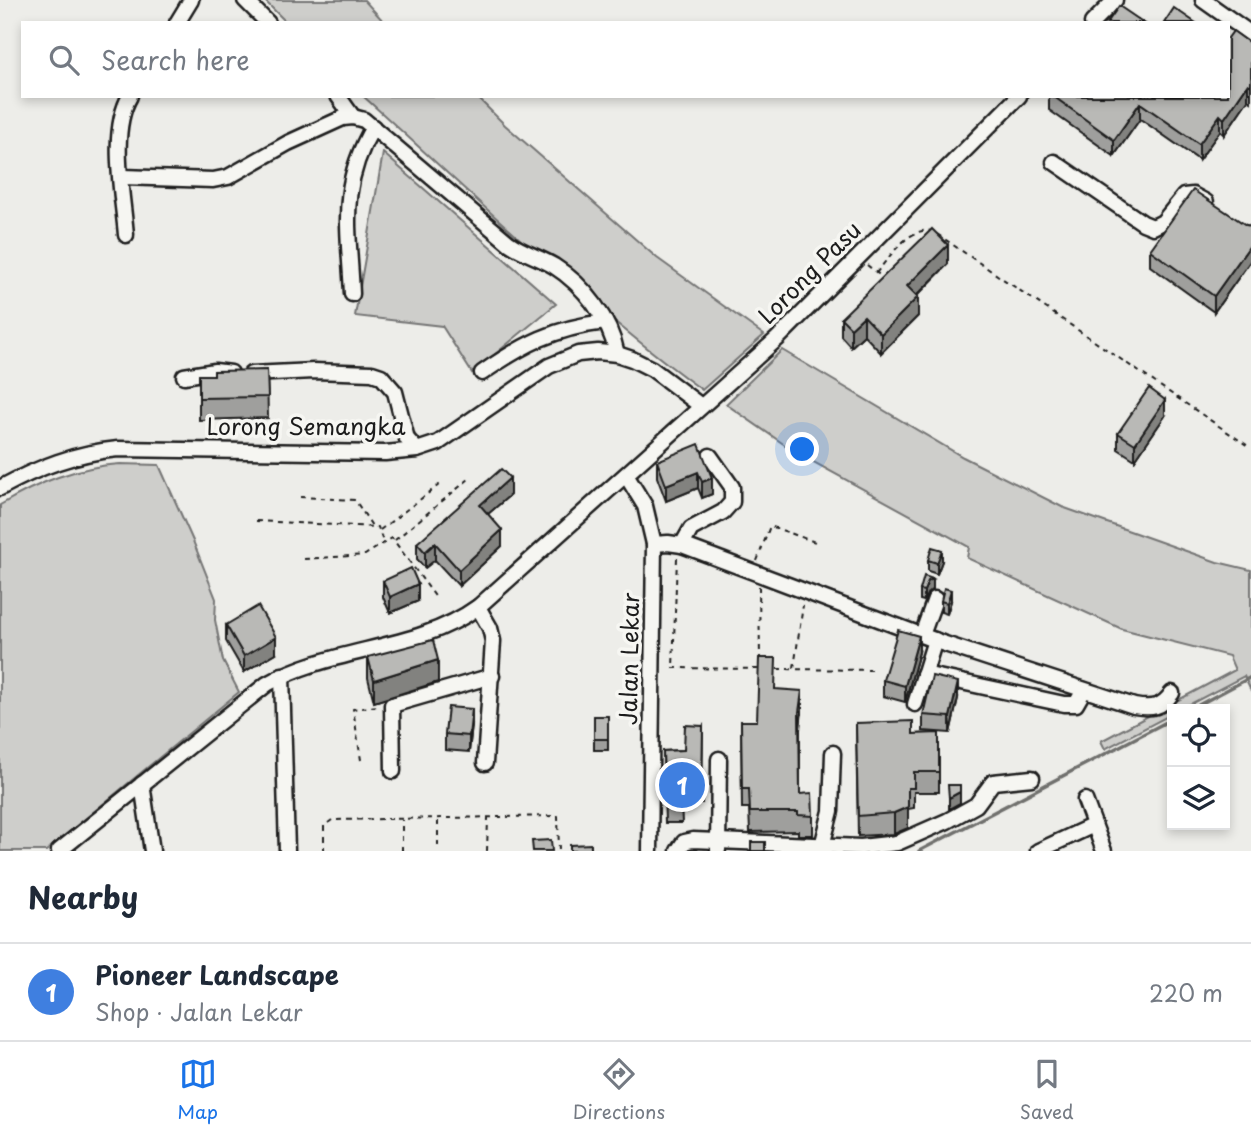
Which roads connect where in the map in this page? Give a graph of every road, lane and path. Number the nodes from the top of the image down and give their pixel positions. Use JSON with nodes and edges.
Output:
{"nodes":[{"id":1,"x":191,"y":0,"type":"edge"},
{"id":2,"x":246,"y":0,"type":"edge"},
{"id":3,"x":1115,"y":0,"type":"edge"},
{"id":4,"x":1203,"y":0,"type":"edge"},
{"id":5,"x":178,"y":21,"type":"edge"},
{"id":6,"x":266,"y":21,"type":"edge"},
{"id":7,"x":1094,"y":21,"type":"edge"},
{"id":8,"x":1251,"y":34,"type":"edge"},
{"id":9,"x":129,"y":98,"type":"edge"},
{"id":10,"x":339,"y":98,"type":"edge"},
{"id":11,"x":1017,"y":98,"type":"edge"},
{"id":12,"x":353,"y":117,"type":"junction"},
{"id":13,"x":373,"y":127,"type":"junction"},
{"id":14,"x":1054,"y":162,"type":"dead end"},
{"id":15,"x":122,"y":177,"type":"junction"},
{"id":16,"x":1220,"y":212,"type":"edge"},
{"id":17,"x":126,"y":235,"type":"dead end"},
{"id":18,"x":857,"y":258,"type":"junction"},
{"id":19,"x":876,"y":273,"type":"junction"},
{"id":20,"x":888,"y":282,"type":"edge"},
{"id":21,"x":352,"y":293,"type":"dead end"},
{"id":22,"x":606,"y":322,"type":"junction"},
{"id":23,"x":617,"y":354,"type":"junction"},
{"id":24,"x":482,"y":373,"type":"dead end"},
{"id":25,"x":184,"y":376,"type":"dead end"},
{"id":26,"x":701,"y":406,"type":"junction"},
{"id":27,"x":1251,"y":449,"type":"edge"},
{"id":28,"x":417,"y":450,"type":"junction"},
{"id":29,"x":710,"y":457,"type":"dead end"},
{"id":30,"x":626,"y":475,"type":"junction"},
{"id":31,"x":469,"y":480,"type":"dead end"},
{"id":32,"x":443,"y":482,"type":"dead end"},
{"id":33,"x":0,"y":488,"type":"edge"},
{"id":34,"x":300,"y":497,"type":"dead end"},
{"id":35,"x":256,"y":521,"type":"dead end"},
{"id":36,"x":372,"y":527,"type":"junction"},
{"id":37,"x":379,"y":530,"type":"junction"},
{"id":38,"x":394,"y":541,"type":"junction"},
{"id":39,"x":818,"y":542,"type":"dead end"},
{"id":40,"x":384,"y":543,"type":"junction"},
{"id":41,"x":654,"y":544,"type":"junction"},
{"id":42,"x":682,"y":545,"type":"junction"},
{"id":43,"x":304,"y":559,"type":"dead end"},
{"id":44,"x":756,"y":573,"type":"junction"},
{"id":45,"x":805,"y":591,"type":"junction"},
{"id":46,"x":437,"y":599,"type":"dead end"},
{"id":47,"x":935,"y":599,"type":"dead end"},
{"id":48,"x":478,"y":607,"type":"junction"},
{"id":49,"x":929,"y":638,"type":"junction"},
{"id":50,"x":760,"y":669,"type":"junction"},
{"id":51,"x":794,"y":670,"type":"junction"},
{"id":52,"x":877,"y":670,"type":"dead end"},
{"id":53,"x":924,"y":674,"type":"junction"},
{"id":54,"x":282,"y":676,"type":"junction"},
{"id":55,"x":492,"y":676,"type":"junction"},
{"id":56,"x":1084,"y":690,"type":"junction"},
{"id":57,"x":1172,"y":693,"type":"dead end"},
{"id":58,"x":915,"y":704,"type":"dead end"},
{"id":59,"x":393,"y":705,"type":"junction"},
{"id":60,"x":833,"y":753,"type":"dead end"},
{"id":61,"x":719,"y":759,"type":"dead end"},
{"id":62,"x":361,"y":760,"type":"dead end"},
{"id":63,"x":485,"y":763,"type":"dead end"},
{"id":64,"x":393,"y":771,"type":"dead end"},
{"id":65,"x":1032,"y":778,"type":"dead end"},
{"id":66,"x":142,"y":784,"type":"junction"},
{"id":67,"x":1085,"y":800,"type":"dead end"},
{"id":68,"x":488,"y":817,"type":"junction"},
{"id":69,"x":438,"y":818,"type":"junction"},
{"id":70,"x":402,"y":819,"type":"junction"},
{"id":71,"x":1094,"y":825,"type":"junction"},
{"id":72,"x":718,"y":846,"type":"edge"},
{"id":73,"x":822,"y":846,"type":"junction"},
{"id":74,"x":840,"y":849,"type":"edge"},
{"id":75,"x":59,"y":851,"type":"edge"},
{"id":76,"x":152,"y":851,"type":"edge"},
{"id":77,"x":287,"y":851,"type":"edge"},
{"id":78,"x":324,"y":851,"type":"edge"},
{"id":79,"x":402,"y":851,"type":"edge"},
{"id":80,"x":438,"y":851,"type":"edge"},
{"id":81,"x":487,"y":851,"type":"edge"},
{"id":82,"x":559,"y":851,"type":"edge"},
{"id":83,"x":650,"y":851,"type":"edge"},
{"id":84,"x":678,"y":851,"type":"edge"},
{"id":85,"x":1038,"y":851,"type":"edge"},
{"id":86,"x":1104,"y":851,"type":"edge"}],
"edges":[{"from":1,"to":5,"type":"street"},
{"from":2,"to":6,"type":"street"},
{"from":3,"to":7,"type":"street"},
{"from":4,"to":8,"type":"street"},
{"from":9,"to":15,"type":"street"},
{"from":10,"to":12,"type":"street"},
{"from":11,"to":18,"type":"street","name":"Lorong Pasu"},
{"from":12,"to":13,"type":"street"},
{"from":12,"to":15,"type":"street"},
{"from":13,"to":21,"type":"street"},
{"from":13,"to":22,"type":"street"},
{"from":14,"to":16,"type":"street"},
{"from":15,"to":17,"type":"street"},
{"from":18,"to":19,"type":"path"},
{"from":18,"to":26,"type":"street","name":"Lorong Pasu"},
{"from":19,"to":20,"type":"path"},
{"from":19,"to":27,"type":"path"},
{"from":22,"to":23,"type":"street"},
{"from":22,"to":24,"type":"street"},
{"from":23,"to":26,"type":"street","name":"Lorong Semangka"},
{"from":23,"to":28,"type":"street","name":"Lorong Semangka"},
{"from":25,"to":28,"type":"street"},
{"from":26,"to":30,"type":"street","name":"Lorong Pasu"},
{"from":28,"to":33,"type":"street","name":"Lorong Semangka"},
{"from":29,"to":42,"type":"street"},
{"from":30,"to":41,"type":"street","name":"Jalan Lekar"},
{"from":30,"to":48,"type":"street"},
{"from":31,"to":38,"type":"path"},
{"from":32,"to":37,"type":"path"},
{"from":34,"to":36,"type":"path"},
{"from":35,"to":36,"type":"path"},
{"from":36,"to":37,"type":"path"},
{"from":37,"to":40,"type":"path"},
{"from":38,"to":40,"type":"path"},
{"from":38,"to":46,"type":"path"},
{"from":39,"to":44,"type":"path"},
{"from":40,"to":43,"type":"path"},
{"from":41,"to":42,"type":"street"},
{"from":41,"to":83,"type":"street","name":"Jalan Lekar"},
{"from":42,"to":44,"type":"street"},
{"from":42,"to":50,"type":"path"},
{"from":44,"to":45,"type":"street"},
{"from":44,"to":50,"type":"path"},
{"from":45,"to":49,"type":"street"},
{"from":45,"to":51,"type":"path"},
{"from":47,"to":49,"type":"street"},
{"from":48,"to":54,"type":"street"},
{"from":48,"to":55,"type":"street"},
{"from":49,"to":53,"type":"street"},
{"from":49,"to":56,"type":"street"},
{"from":50,"to":51,"type":"path"},
{"from":51,"to":52,"type":"path"},
{"from":53,"to":56,"type":"street"},
{"from":53,"to":58,"type":"street"},
{"from":54,"to":66,"type":"street"},
{"from":54,"to":77,"type":"street"},
{"from":55,"to":59,"type":"street"},
{"from":55,"to":63,"type":"street"},
{"from":56,"to":57,"type":"street"},
{"from":59,"to":62,"type":"path"},
{"from":59,"to":64,"type":"street"},
{"from":60,"to":73,"type":"street"},
{"from":61,"to":72,"type":"street"},
{"from":65,"to":74,"type":"street"},
{"from":66,"to":75,"type":"street"},
{"from":66,"to":76,"type":"street"},
{"from":67,"to":71,"type":"street"},
{"from":68,"to":69,"type":"path"},
{"from":68,"to":81,"type":"path"},
{"from":68,"to":82,"type":"path"},
{"from":69,"to":70,"type":"path"},
{"from":69,"to":80,"type":"path"},
{"from":70,"to":78,"type":"path"},
{"from":70,"to":79,"type":"path"},
{"from":71,"to":85,"type":"street"},
{"from":71,"to":86,"type":"street"},
{"from":72,"to":73,"type":"street"},
{"from":72,"to":84,"type":"street"},
{"from":73,"to":74,"type":"street"}]}
